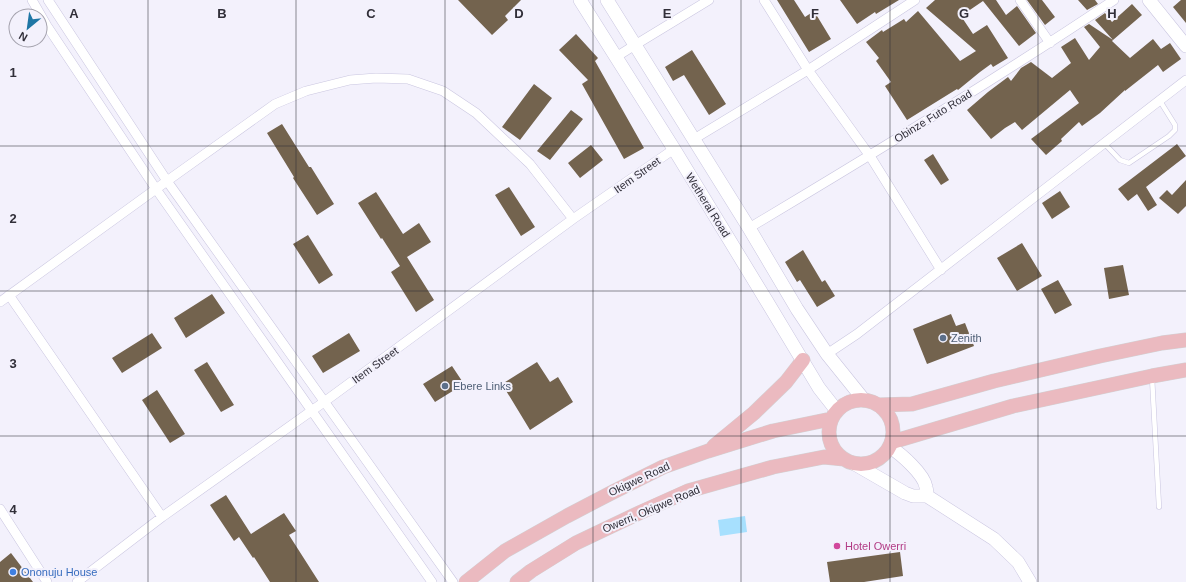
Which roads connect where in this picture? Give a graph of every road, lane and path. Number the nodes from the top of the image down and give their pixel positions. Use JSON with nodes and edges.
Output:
{"nodes":[{"id":1,"x":32,"y":0,"type":"edge"},
{"id":2,"x":48,"y":0,"type":"edge"},
{"id":3,"x":580,"y":0,"type":"edge"},
{"id":4,"x":607,"y":0,"type":"edge"},
{"id":5,"x":708,"y":0,"type":"edge"},
{"id":6,"x":764,"y":0,"type":"edge"},
{"id":7,"x":915,"y":0,"type":"edge"},
{"id":8,"x":1020,"y":0,"type":"edge"},
{"id":9,"x":1114,"y":0,"type":"edge"},
{"id":10,"x":1149,"y":0,"type":"edge"},
{"id":11,"x":1050,"y":43,"type":"junction"},
{"id":12,"x":635,"y":45,"type":"junction"},
{"id":13,"x":1186,"y":46,"type":"edge"},
{"id":14,"x":616,"y":57,"type":"junction"},
{"id":15,"x":808,"y":70,"type":"junction"},
{"id":16,"x":1186,"y":80,"type":"edge"},
{"id":17,"x":1160,"y":100,"type":"junction"},
{"id":18,"x":694,"y":139,"type":"junction"},
{"id":19,"x":1104,"y":143,"type":"junction"},
{"id":20,"x":674,"y":149,"type":"junction"},
{"id":21,"x":870,"y":156,"type":"junction"},
{"id":22,"x":167,"y":180,"type":"junction"},
{"id":23,"x":156,"y":189,"type":"junction"},
{"id":24,"x":573,"y":220,"type":"junction"},
{"id":25,"x":749,"y":228,"type":"junction"},
{"id":26,"x":941,"y":270,"type":"junction"},
{"id":27,"x":9,"y":295,"type":"junction"},
{"id":28,"x":0,"y":302,"type":"edge"},
{"id":29,"x":1186,"y":340,"type":"edge"},
{"id":30,"x":827,"y":354,"type":"junction"},
{"id":31,"x":802,"y":360,"type":"junction"},
{"id":32,"x":1186,"y":370,"type":"edge"},
{"id":33,"x":1152,"y":376,"type":"junction"},
{"id":34,"x":864,"y":400,"type":"junction"},
{"id":35,"x":324,"y":402,"type":"junction"},
{"id":36,"x":878,"y":404,"type":"junction"},
{"id":37,"x":312,"y":411,"type":"junction"},
{"id":38,"x":834,"y":415,"type":"junction"},
{"id":39,"x":891,"y":444,"type":"junction"},
{"id":40,"x":708,"y":451,"type":"junction"},
{"id":41,"x":849,"y":461,"type":"junction"},
{"id":42,"x":927,"y":496,"type":"junction"},
{"id":43,"x":1159,"y":507,"type":"dead end"},
{"id":44,"x":0,"y":509,"type":"edge"},
{"id":45,"x":162,"y":517,"type":"junction"},
{"id":46,"x":47,"y":582,"type":"edge"},
{"id":47,"x":77,"y":582,"type":"edge"},
{"id":48,"x":432,"y":582,"type":"edge"},
{"id":49,"x":453,"y":582,"type":"edge"},
{"id":50,"x":466,"y":582,"type":"edge"},
{"id":51,"x":517,"y":582,"type":"edge"},
{"id":52,"x":1030,"y":582,"type":"edge"}],
"edges":[{"from":1,"to":23,"type":"street"},
{"from":2,"to":22,"type":"street"},
{"from":3,"to":14,"type":"main road","name":"Wetheral Road"},
{"from":4,"to":12,"type":"main road","name":"Wetheral Road"},
{"from":5,"to":12,"type":"street"},
{"from":6,"to":15,"type":"street"},
{"from":7,"to":15,"type":"street"},
{"from":8,"to":11,"type":"street"},
{"from":9,"to":11,"type":"street","name":"Obinze Futo Road"},
{"from":10,"to":13,"type":"main road"},
{"from":11,"to":21,"type":"street","name":"Obinze Futo Road"},
{"from":12,"to":14,"type":"street"},
{"from":12,"to":18,"type":"main road","name":"Wetheral Road"},
{"from":14,"to":20,"type":"main road","name":"Wetheral Road"},
{"from":15,"to":18,"type":"street"},
{"from":15,"to":21,"type":"street"},
{"from":16,"to":17,"type":"street"},
{"from":17,"to":19,"type":"street"},
{"from":17,"to":19,"type":"lane"},
{"from":18,"to":25,"type":"main road","name":"Wetheral Road"},
{"from":19,"to":26,"type":"street"},
{"from":20,"to":24,"type":"street","name":"Item Street"},
{"from":20,"to":31,"type":"main road","name":"Wetheral Road"},
{"from":21,"to":25,"type":"street","name":"Obinze Futo Road"},
{"from":21,"to":26,"type":"street"},
{"from":22,"to":23,"type":"street"},
{"from":22,"to":24,"type":"street"},
{"from":22,"to":35,"type":"street"},
{"from":23,"to":27,"type":"street"},
{"from":23,"to":37,"type":"street"},
{"from":24,"to":35,"type":"street","name":"Item Street"},
{"from":25,"to":30,"type":"main road","name":"Wetheral Road"},
{"from":26,"to":30,"type":"street"},
{"from":27,"to":28,"type":"street"},
{"from":27,"to":45,"type":"street"},
{"from":29,"to":36,"type":"main road"},
{"from":30,"to":34,"type":"main road","name":"Wetheral Road"},
{"from":31,"to":38,"type":"main road","name":"Wetheral Road"},
{"from":31,"to":40,"type":"main road"},
{"from":32,"to":33,"type":"main road"},
{"from":33,"to":39,"type":"main road"},
{"from":33,"to":43,"type":"lane"},
{"from":34,"to":36,"type":"main road"},
{"from":34,"to":38,"type":"main road"},
{"from":35,"to":37,"type":"street","name":"Item Street"},
{"from":35,"to":49,"type":"street"},
{"from":36,"to":39,"type":"main road"},
{"from":37,"to":45,"type":"street","name":"Item Street"},
{"from":37,"to":48,"type":"street"},
{"from":38,"to":40,"type":"main road","name":"Okigwe Road"},
{"from":38,"to":41,"type":"main road"},
{"from":39,"to":41,"type":"main road"},
{"from":39,"to":42,"type":"main road"},
{"from":40,"to":50,"type":"main road","name":"Okigwe Road"},
{"from":41,"to":42,"type":"main road"},
{"from":41,"to":51,"type":"main road","name":"Owerri, Okigwe Road"},
{"from":42,"to":52,"type":"main road"},
{"from":44,"to":46,"type":"street"},
{"from":45,"to":47,"type":"street","name":"Item Street"}]}
